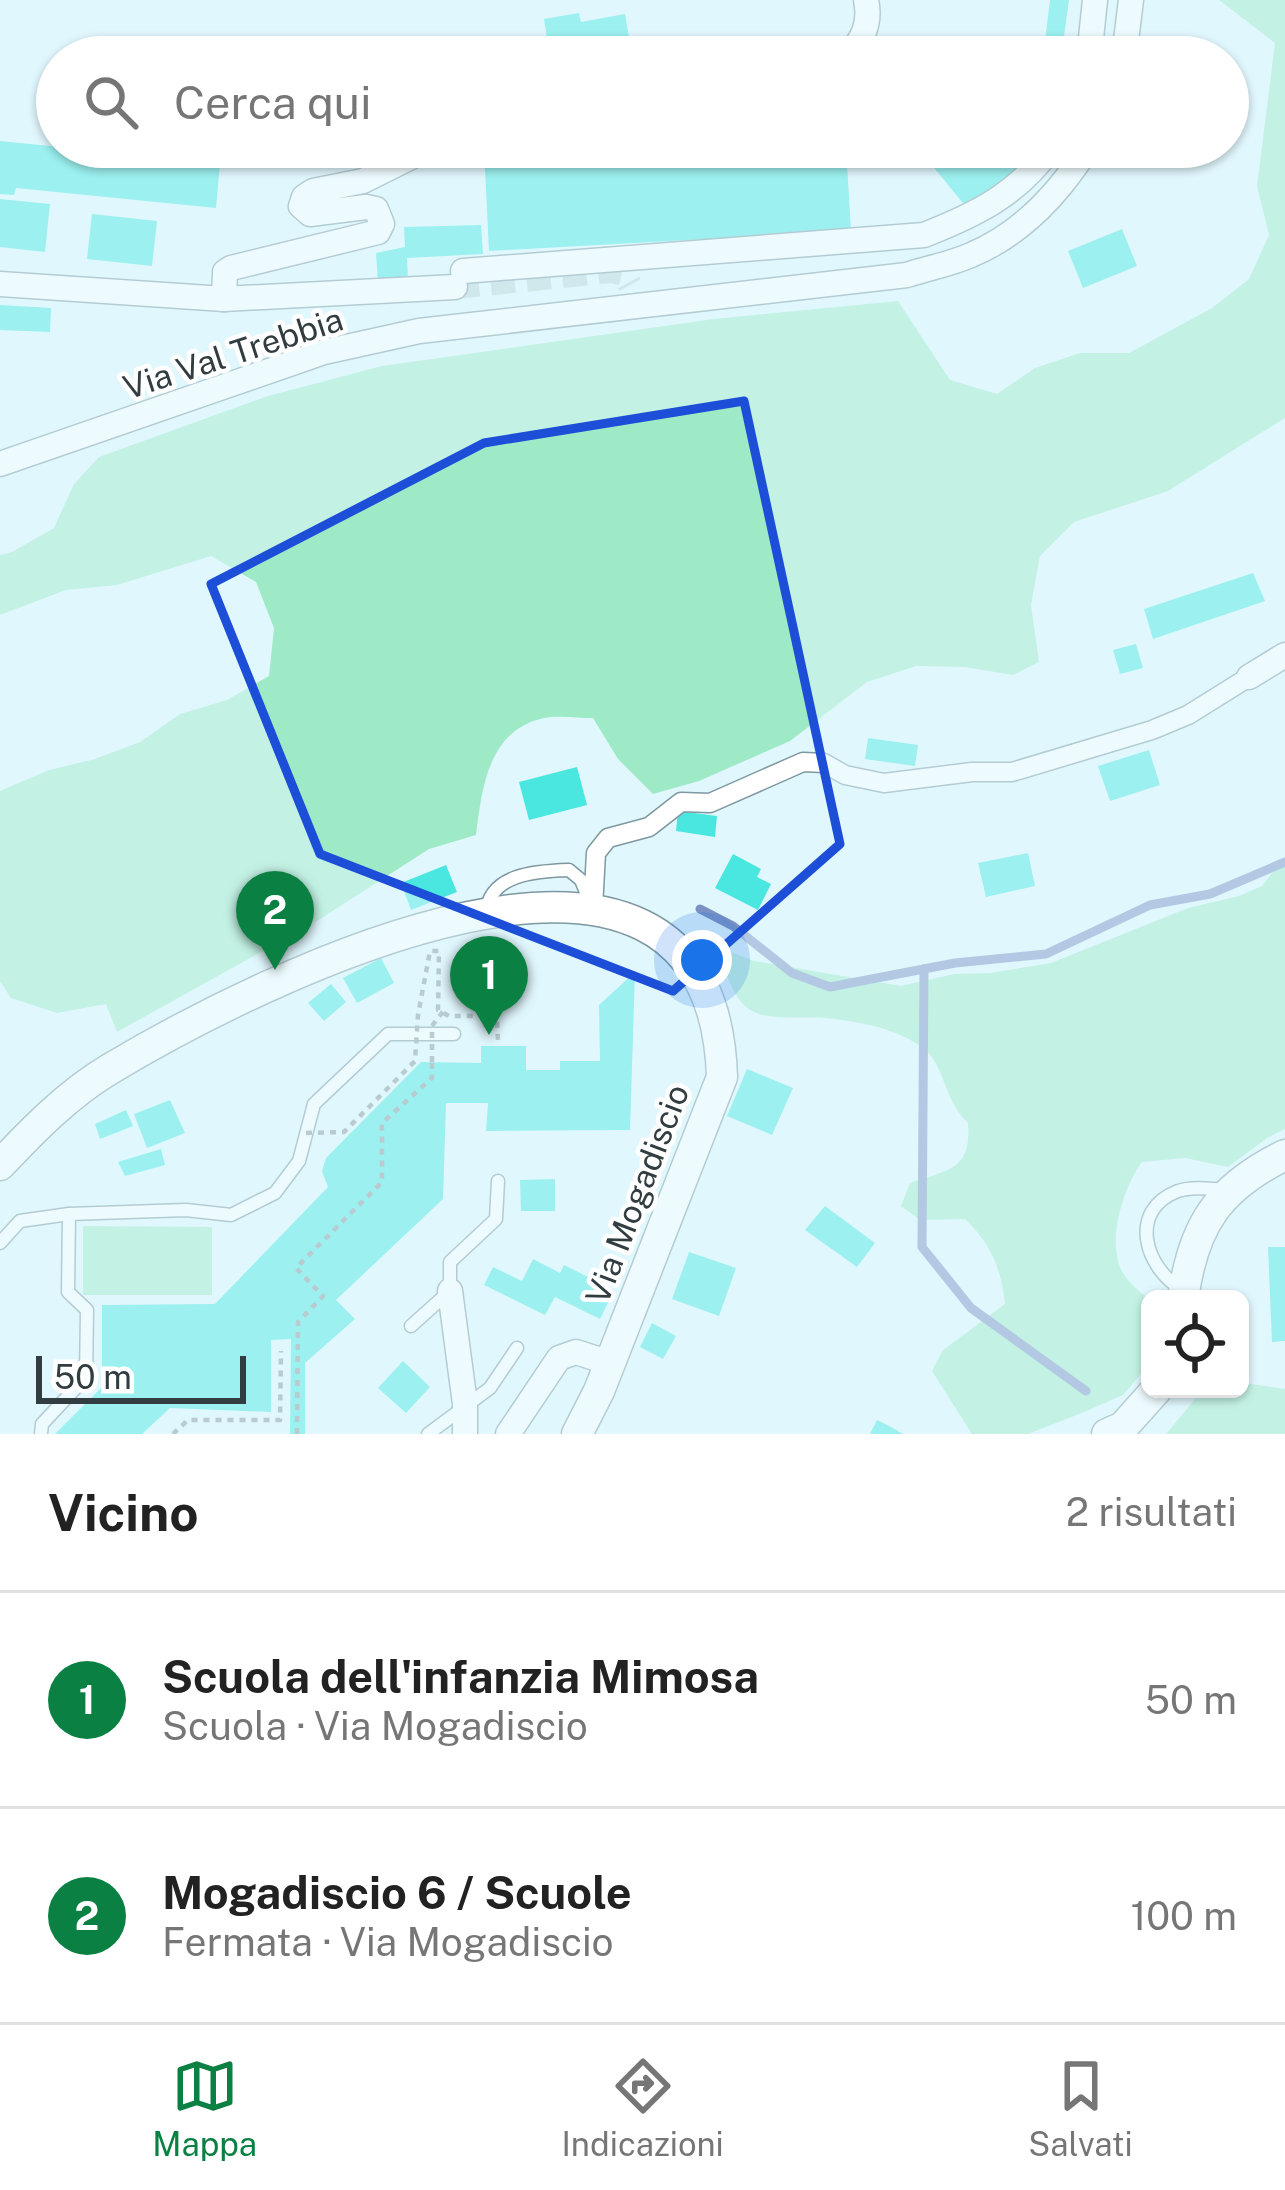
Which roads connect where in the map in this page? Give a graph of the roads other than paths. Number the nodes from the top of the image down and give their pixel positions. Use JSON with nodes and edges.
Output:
{"nodes":[{"id":1,"x":866,"y":0,"type":"edge"},
{"id":2,"x":1095,"y":0,"type":"edge"},
{"id":3,"x":1131,"y":0,"type":"edge"},
{"id":4,"x":863,"y":36,"type":"edge"},
{"id":5,"x":1091,"y":36,"type":"edge"},
{"id":6,"x":1127,"y":36,"type":"edge"},
{"id":7,"x":389,"y":168,"type":"edge"},
{"id":8,"x":1037,"y":168,"type":"edge"},
{"id":9,"x":1076,"y":168,"type":"edge"},
{"id":10,"x":0,"y":284,"type":"edge"},
{"id":11,"x":224,"y":298,"type":"junction"},
{"id":12,"x":0,"y":464,"type":"edge"},
{"id":13,"x":1285,"y":655,"type":"edge"},
{"id":14,"x":1249,"y":677,"type":"joint"},
{"id":15,"x":593,"y":908,"type":"junction"},
{"id":16,"x":454,"y":1034,"type":"dead end"},
{"id":17,"x":1285,"y":1155,"type":"edge"},
{"id":18,"x":0,"y":1166,"type":"edge"},
{"id":19,"x":498,"y":1181,"type":"dead end"},
{"id":20,"x":1228,"y":1190,"type":"junction"},
{"id":21,"x":70,"y":1214,"type":"junction"},
{"id":22,"x":0,"y":1243,"type":"edge"},
{"id":23,"x":1180,"y":1290,"type":"edge"},
{"id":24,"x":1185,"y":1290,"type":"edge"},
{"id":25,"x":450,"y":1292,"type":"junction"},
{"id":26,"x":411,"y":1326,"type":"dead end"},
{"id":27,"x":517,"y":1348,"type":"dead end"},
{"id":28,"x":610,"y":1363,"type":"junction"},
{"id":29,"x":1149,"y":1398,"type":"edge"},
{"id":30,"x":466,"y":1404,"type":"junction"},
{"id":31,"x":41,"y":1434,"type":"edge"},
{"id":32,"x":428,"y":1434,"type":"edge"},
{"id":33,"x":465,"y":1434,"type":"edge"},
{"id":34,"x":508,"y":1434,"type":"edge"},
{"id":35,"x":577,"y":1434,"type":"edge"},
{"id":36,"x":1107,"y":1434,"type":"edge"}],
"edges":[{"from":1,"to":4,"type":"street"},
{"from":2,"to":5,"type":"street"},
{"from":3,"to":6,"type":"street"},
{"from":7,"to":11,"type":"street"},
{"from":8,"to":11,"type":"street","name":"Via Val Trebbia"},
{"from":9,"to":12,"type":"street","name":"Via Val Trebbia"},
{"from":10,"to":11,"type":"street","name":"Via Val Trebbia"},
{"from":13,"to":14,"type":"street"},
{"from":14,"to":15,"type":"street"},
{"from":15,"to":18,"type":"street","name":"Via Mogadiscio"},
{"from":15,"to":28,"type":"street","name":"Via Mogadiscio"},
{"from":16,"to":21,"type":"lane"},
{"from":17,"to":20,"type":"street"},
{"from":19,"to":25,"type":"lane"},
{"from":20,"to":23,"type":"lane"},
{"from":20,"to":24,"type":"street"},
{"from":21,"to":22,"type":"lane"},
{"from":21,"to":31,"type":"lane"},
{"from":25,"to":26,"type":"lane"},
{"from":25,"to":30,"type":"street"},
{"from":27,"to":30,"type":"lane"},
{"from":28,"to":34,"type":"street"},
{"from":28,"to":35,"type":"street","name":"Via Mogadiscio"},
{"from":29,"to":36,"type":"street"},
{"from":30,"to":32,"type":"lane"},
{"from":30,"to":33,"type":"street"}]}
